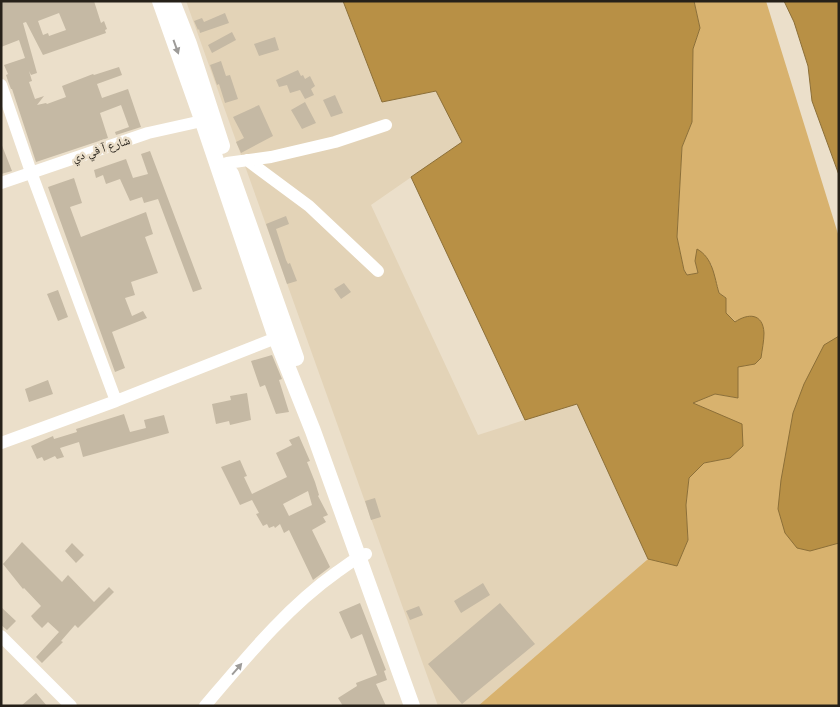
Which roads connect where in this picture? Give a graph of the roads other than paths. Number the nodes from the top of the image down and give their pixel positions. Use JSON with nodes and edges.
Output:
{"nodes":[{"id":1,"x":160,"y":1,"type":"edge"},
{"id":2,"x":172,"y":1,"type":"edge"},
{"id":3,"x":1,"y":85,"type":"edge"},
{"id":4,"x":208,"y":120,"type":"junction"},
{"id":5,"x":386,"y":126,"type":"dead end"},
{"id":6,"x":247,"y":160,"type":"junction"},
{"id":7,"x":227,"y":163,"type":"junction"},
{"id":8,"x":32,"y":172,"type":"junction"},
{"id":9,"x":1,"y":183,"type":"edge"},
{"id":10,"x":378,"y":271,"type":"dead end"},
{"id":11,"x":276,"y":338,"type":"junction"},
{"id":12,"x":116,"y":401,"type":"junction"},
{"id":13,"x":1,"y":443,"type":"edge"},
{"id":14,"x":363,"y":556,"type":"junction"},
{"id":15,"x":1,"y":636,"type":"edge"},
{"id":16,"x":65,"y":704,"type":"edge"},
{"id":17,"x":205,"y":706,"type":"edge"},
{"id":18,"x":412,"y":706,"type":"edge"},
{"id":19,"x":422,"y":706,"type":"edge"}],
"edges":[{"from":1,"to":4,"type":"main road","one_way":true},
{"from":2,"to":4,"type":"main road"},
{"from":3,"to":8,"type":"street"},
{"from":4,"to":7,"type":"main road"},
{"from":4,"to":8,"type":"street","name":"شارع آ في دي"},
{"from":4,"to":11,"type":"main road"},
{"from":5,"to":6,"type":"street"},
{"from":6,"to":7,"type":"street"},
{"from":6,"to":10,"type":"street"},
{"from":7,"to":14,"type":"main road"},
{"from":8,"to":9,"type":"street","name":"شارع آ في دي"},
{"from":8,"to":12,"type":"street"},
{"from":11,"to":12,"type":"street"},
{"from":11,"to":14,"type":"main road"},
{"from":12,"to":13,"type":"street"},
{"from":17,"to":14,"type":"street","one_way":true},
{"from":14,"to":18,"type":"main road"},
{"from":14,"to":19,"type":"main road"},
{"from":15,"to":16,"type":"street"}]}
